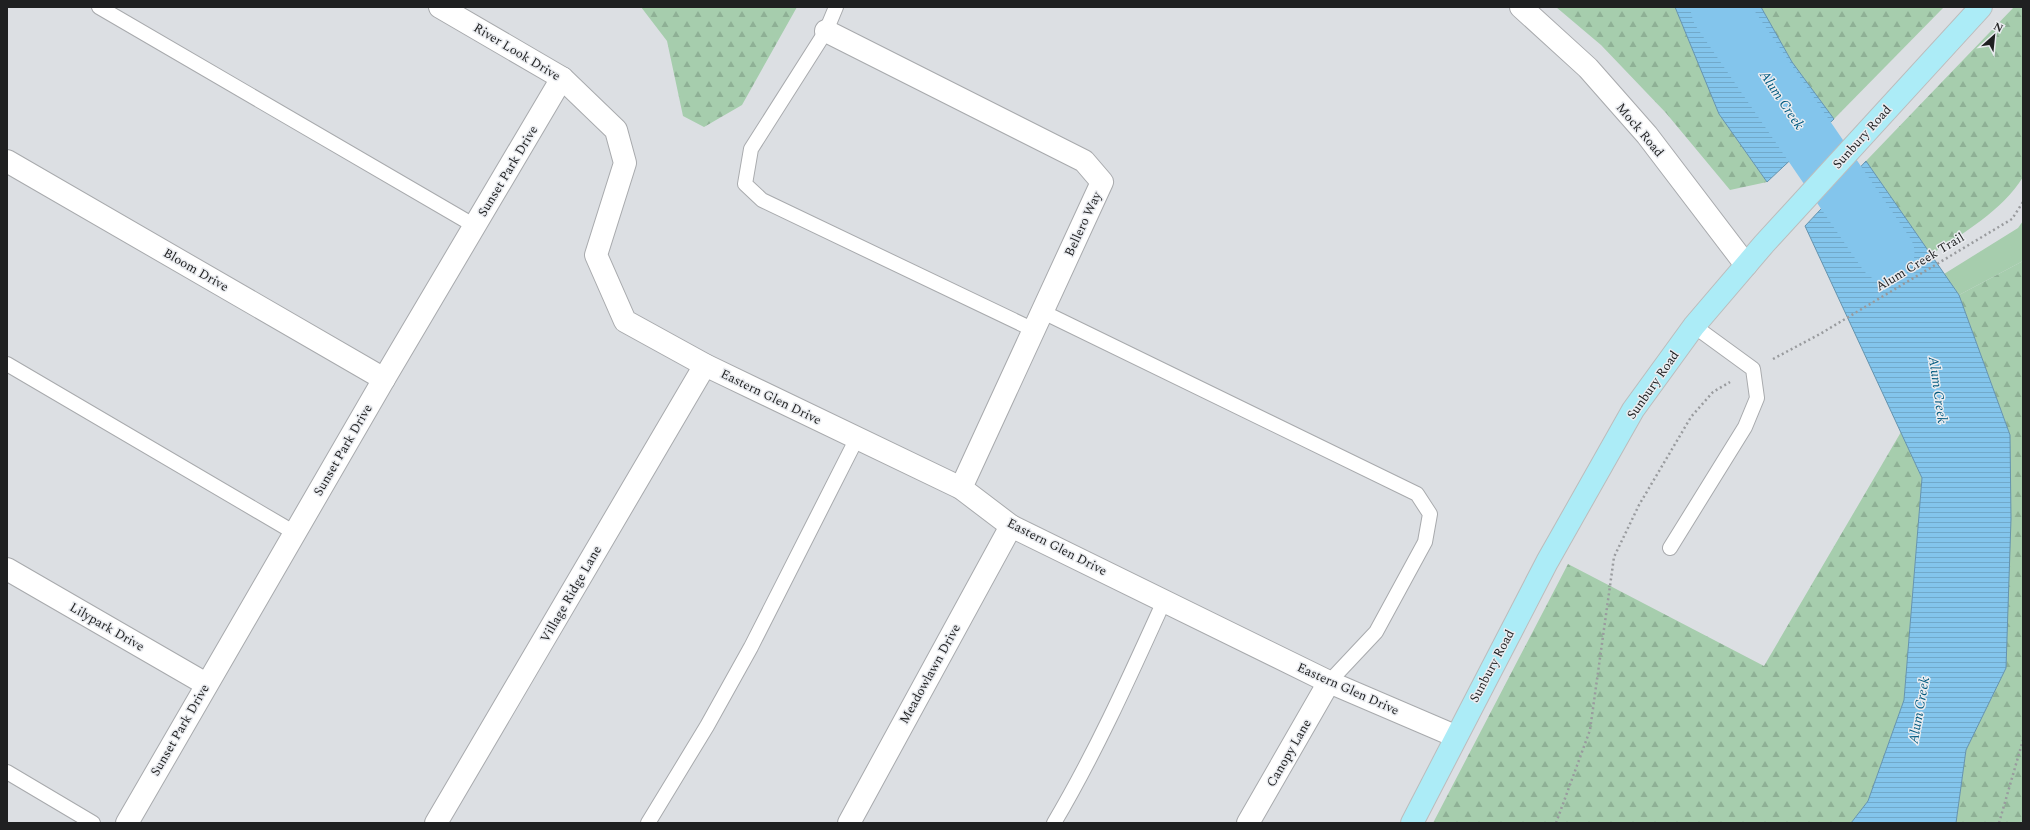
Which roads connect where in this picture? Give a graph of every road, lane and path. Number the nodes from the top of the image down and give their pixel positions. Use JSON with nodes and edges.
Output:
{"nodes":[{"id":1,"x":99,"y":7,"type":"edge"},
{"id":2,"x":440,"y":7,"type":"edge"},
{"id":3,"x":836,"y":7,"type":"edge"},
{"id":4,"x":1521,"y":7,"type":"edge"},
{"id":5,"x":1981,"y":7,"type":"edge"},
{"id":6,"x":826,"y":31,"type":"junction"},
{"id":7,"x":562,"y":78,"type":"junction"},
{"id":8,"x":7,"y":161,"type":"edge"},
{"id":9,"x":2023,"y":202,"type":"edge"},
{"id":10,"x":475,"y":226,"type":"junction"},
{"id":11,"x":1746,"y":265,"type":"junction"},
{"id":12,"x":625,"y":321,"type":"joint"},
{"id":13,"x":1038,"y":321,"type":"junction"},
{"id":14,"x":1694,"y":326,"type":"junction"},
{"id":15,"x":1820,"y":334,"type":"dead end"},
{"id":16,"x":7,"y":364,"type":"edge"},
{"id":17,"x":705,"y":365,"type":"junction"},
{"id":18,"x":384,"y":379,"type":"junction"},
{"id":19,"x":857,"y":438,"type":"junction"},
{"id":20,"x":961,"y":488,"type":"junction"},
{"id":21,"x":1011,"y":526,"type":"junction"},
{"id":22,"x":295,"y":533,"type":"junction"},
{"id":23,"x":1670,"y":548,"type":"dead end"},
{"id":24,"x":7,"y":569,"type":"edge"},
{"id":25,"x":1164,"y":601,"type":"junction"},
{"id":26,"x":1329,"y":682,"type":"junction"},
{"id":27,"x":206,"y":684,"type":"junction"},
{"id":28,"x":1455,"y":736,"type":"junction"},
{"id":29,"x":2023,"y":740,"type":"edge"},
{"id":30,"x":7,"y":772,"type":"edge"},
{"id":31,"x":93,"y":823,"type":"edge"},
{"id":32,"x":127,"y":823,"type":"edge"},
{"id":33,"x":436,"y":823,"type":"edge"},
{"id":34,"x":648,"y":823,"type":"edge"},
{"id":35,"x":849,"y":823,"type":"edge"},
{"id":36,"x":1054,"y":823,"type":"edge"},
{"id":37,"x":1248,"y":823,"type":"edge"},
{"id":38,"x":1412,"y":823,"type":"edge"},
{"id":39,"x":1999,"y":823,"type":"edge"}],
"edges":[{"from":1,"to":10,"type":"lane"},
{"from":2,"to":7,"type":"street","name":"River Look Drive"},
{"from":3,"to":6,"type":"lane"},
{"from":4,"to":11,"type":"street","name":"Mock Road"},
{"from":5,"to":11,"type":"main road","name":"Sunbury Road"},
{"from":6,"to":13,"type":"street","name":"Bellero Way"},
{"from":6,"to":13,"type":"lane"},
{"from":7,"to":10,"type":"street","name":"Sunset Park Drive"},
{"from":7,"to":12,"type":"street","name":"River Look Drive"},
{"from":8,"to":18,"type":"street","name":"Bloom Drive"},
{"from":9,"to":15,"type":"path","name":"Alum Creek Trail"},
{"from":10,"to":18,"type":"street","name":"Sunset Park Drive"},
{"from":11,"to":14,"type":"main road","name":"Sunbury Road"},
{"from":12,"to":17,"type":"street","name":"Eastern Glen Drive"},
{"from":13,"to":20,"type":"street","name":"Bellero Way"},
{"from":13,"to":26,"type":"lane"},
{"from":14,"to":23,"type":"lane"},
{"from":14,"to":28,"type":"main road","name":"Sunbury Road"},
{"from":16,"to":22,"type":"lane"},
{"from":17,"to":19,"type":"street","name":"Eastern Glen Drive"},
{"from":17,"to":33,"type":"street","name":"Village Ridge Lane"},
{"from":18,"to":22,"type":"street","name":"Sunset Park Drive"},
{"from":19,"to":20,"type":"street","name":"Eastern Glen Drive"},
{"from":19,"to":34,"type":"lane"},
{"from":20,"to":21,"type":"street","name":"Eastern Glen Drive"},
{"from":21,"to":25,"type":"street","name":"Eastern Glen Drive"},
{"from":21,"to":35,"type":"street","name":"Meadowlawn Drive"},
{"from":22,"to":27,"type":"street","name":"Sunset Park Drive"},
{"from":24,"to":27,"type":"street","name":"Lilypark Drive"},
{"from":25,"to":26,"type":"street","name":"Eastern Glen Drive"},
{"from":25,"to":36,"type":"lane"},
{"from":26,"to":28,"type":"street","name":"Eastern Glen Drive"},
{"from":26,"to":37,"type":"street","name":"Canopy Lane"},
{"from":27,"to":32,"type":"street","name":"Sunset Park Drive"},
{"from":28,"to":38,"type":"main road","name":"Sunbury Road"},
{"from":29,"to":39,"type":"path"},
{"from":30,"to":31,"type":"lane"}]}
